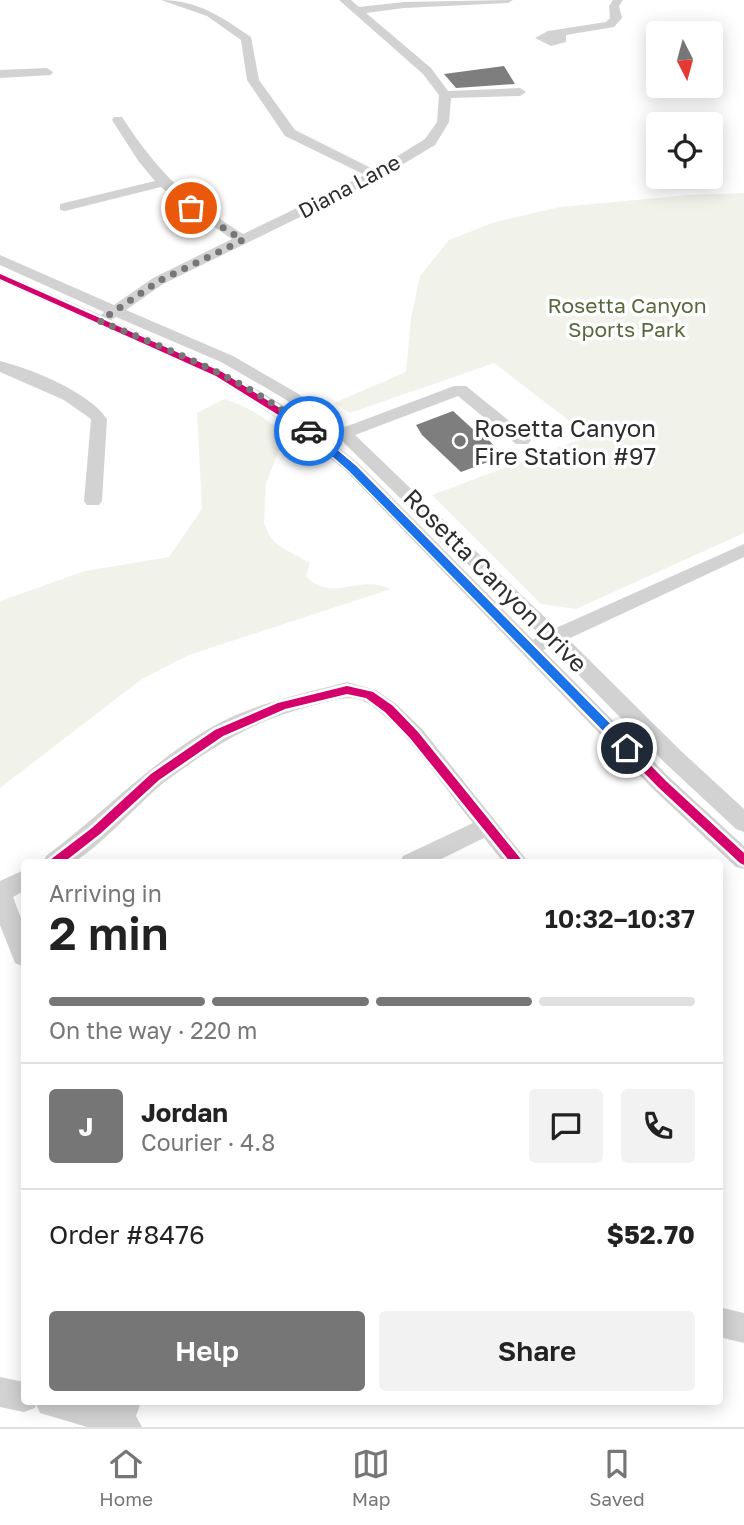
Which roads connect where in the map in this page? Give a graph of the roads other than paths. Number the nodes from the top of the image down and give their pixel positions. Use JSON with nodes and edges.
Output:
{"nodes":[{"id":1,"x":166,"y":0,"type":"edge"},
{"id":2,"x":344,"y":0,"type":"edge"},
{"id":3,"x":485,"y":0,"type":"edge"},
{"id":4,"x":508,"y":0,"type":"edge"},
{"id":5,"x":618,"y":0,"type":"edge"},
{"id":6,"x":357,"y":11,"type":"junction"},
{"id":7,"x":556,"y":34,"type":"dead end"},
{"id":8,"x":47,"y":72,"type":"dead end"},
{"id":9,"x":0,"y":74,"type":"edge"},
{"id":10,"x":520,"y":92,"type":"dead end"},
{"id":11,"x":445,"y":95,"type":"junction"},
{"id":12,"x":118,"y":120,"type":"dead end"},
{"id":13,"x":374,"y":175,"type":"junction"},
{"id":14,"x":163,"y":183,"type":"junction"},
{"id":15,"x":65,"y":207,"type":"dead end"},
{"id":16,"x":243,"y":240,"type":"junction"},
{"id":17,"x":0,"y":259,"type":"edge"},
{"id":18,"x":0,"y":276,"type":"edge"},
{"id":19,"x":108,"y":316,"type":"junction"},
{"id":20,"x":0,"y":366,"type":"edge"},
{"id":21,"x":343,"y":433,"type":"junction"},
{"id":22,"x":522,"y":440,"type":"dead end"},
{"id":23,"x":322,"y":442,"type":"junction"},
{"id":24,"x":93,"y":501,"type":"dead end"},
{"id":25,"x":744,"y":550,"type":"edge"},
{"id":26,"x":553,"y":637,"type":"junction"},
{"id":27,"x":530,"y":648,"type":"junction"},
{"id":28,"x":744,"y":822,"type":"edge"},
{"id":29,"x":488,"y":826,"type":"junction"},
{"id":30,"x":59,"y":859,"type":"edge"},
{"id":31,"x":419,"y":859,"type":"edge"},
{"id":32,"x":515,"y":859,"type":"edge"},
{"id":33,"x":744,"y":860,"type":"edge"},
{"id":34,"x":21,"y":882,"type":"edge"},
{"id":35,"x":0,"y":893,"type":"edge"},
{"id":36,"x":21,"y":948,"type":"edge"},
{"id":37,"x":723,"y":1323,"type":"edge"},
{"id":38,"x":744,"y":1328,"type":"edge"},
{"id":39,"x":0,"y":1392,"type":"edge"},
{"id":40,"x":21,"y":1396,"type":"edge"},
{"id":41,"x":68,"y":1405,"type":"edge"},
{"id":42,"x":123,"y":1417,"type":"edge"}],
"edges":[{"from":1,"to":13,"type":"street"},
{"from":2,"to":6,"type":"street"},
{"from":3,"to":4,"type":"street"},
{"from":3,"to":6,"type":"street"},
{"from":5,"to":7,"type":"street"},
{"from":6,"to":11,"type":"street"},
{"from":8,"to":9,"type":"street"},
{"from":10,"to":11,"type":"street"},
{"from":11,"to":13,"type":"street","name":"Diana Lane"},
{"from":12,"to":14,"type":"street"},
{"from":13,"to":16,"type":"street","name":"Diana Lane"},
{"from":14,"to":15,"type":"street"},
{"from":14,"to":16,"type":"street"},
{"from":16,"to":19,"type":"street","name":"Diana Lane"},
{"from":17,"to":19,"type":"street","name":"Rosetta Canyon Drive"},
{"from":18,"to":19,"type":"street","name":"Rosetta Canyon Drive"},
{"from":19,"to":21,"type":"street","name":"Rosetta Canyon Drive"},
{"from":19,"to":23,"type":"street","name":"Rosetta Canyon Drive"},
{"from":20,"to":24,"type":"street"},
{"from":21,"to":22,"type":"street"},
{"from":21,"to":23,"type":"street"},
{"from":21,"to":26,"type":"street","name":"Rosetta Canyon Drive"},
{"from":23,"to":27,"type":"street","name":"Rosetta Canyon Drive"},
{"from":25,"to":26,"type":"street"},
{"from":26,"to":27,"type":"street"},
{"from":26,"to":28,"type":"street","name":"Rosetta Canyon Drive"},
{"from":27,"to":33,"type":"street","name":"Rosetta Canyon Drive"},
{"from":29,"to":30,"type":"street"},
{"from":29,"to":31,"type":"street"},
{"from":29,"to":32,"type":"street"},
{"from":34,"to":35,"type":"street"},
{"from":35,"to":36,"type":"street"},
{"from":37,"to":38,"type":"street"},
{"from":39,"to":40,"type":"street"},
{"from":41,"to":42,"type":"street"}]}
